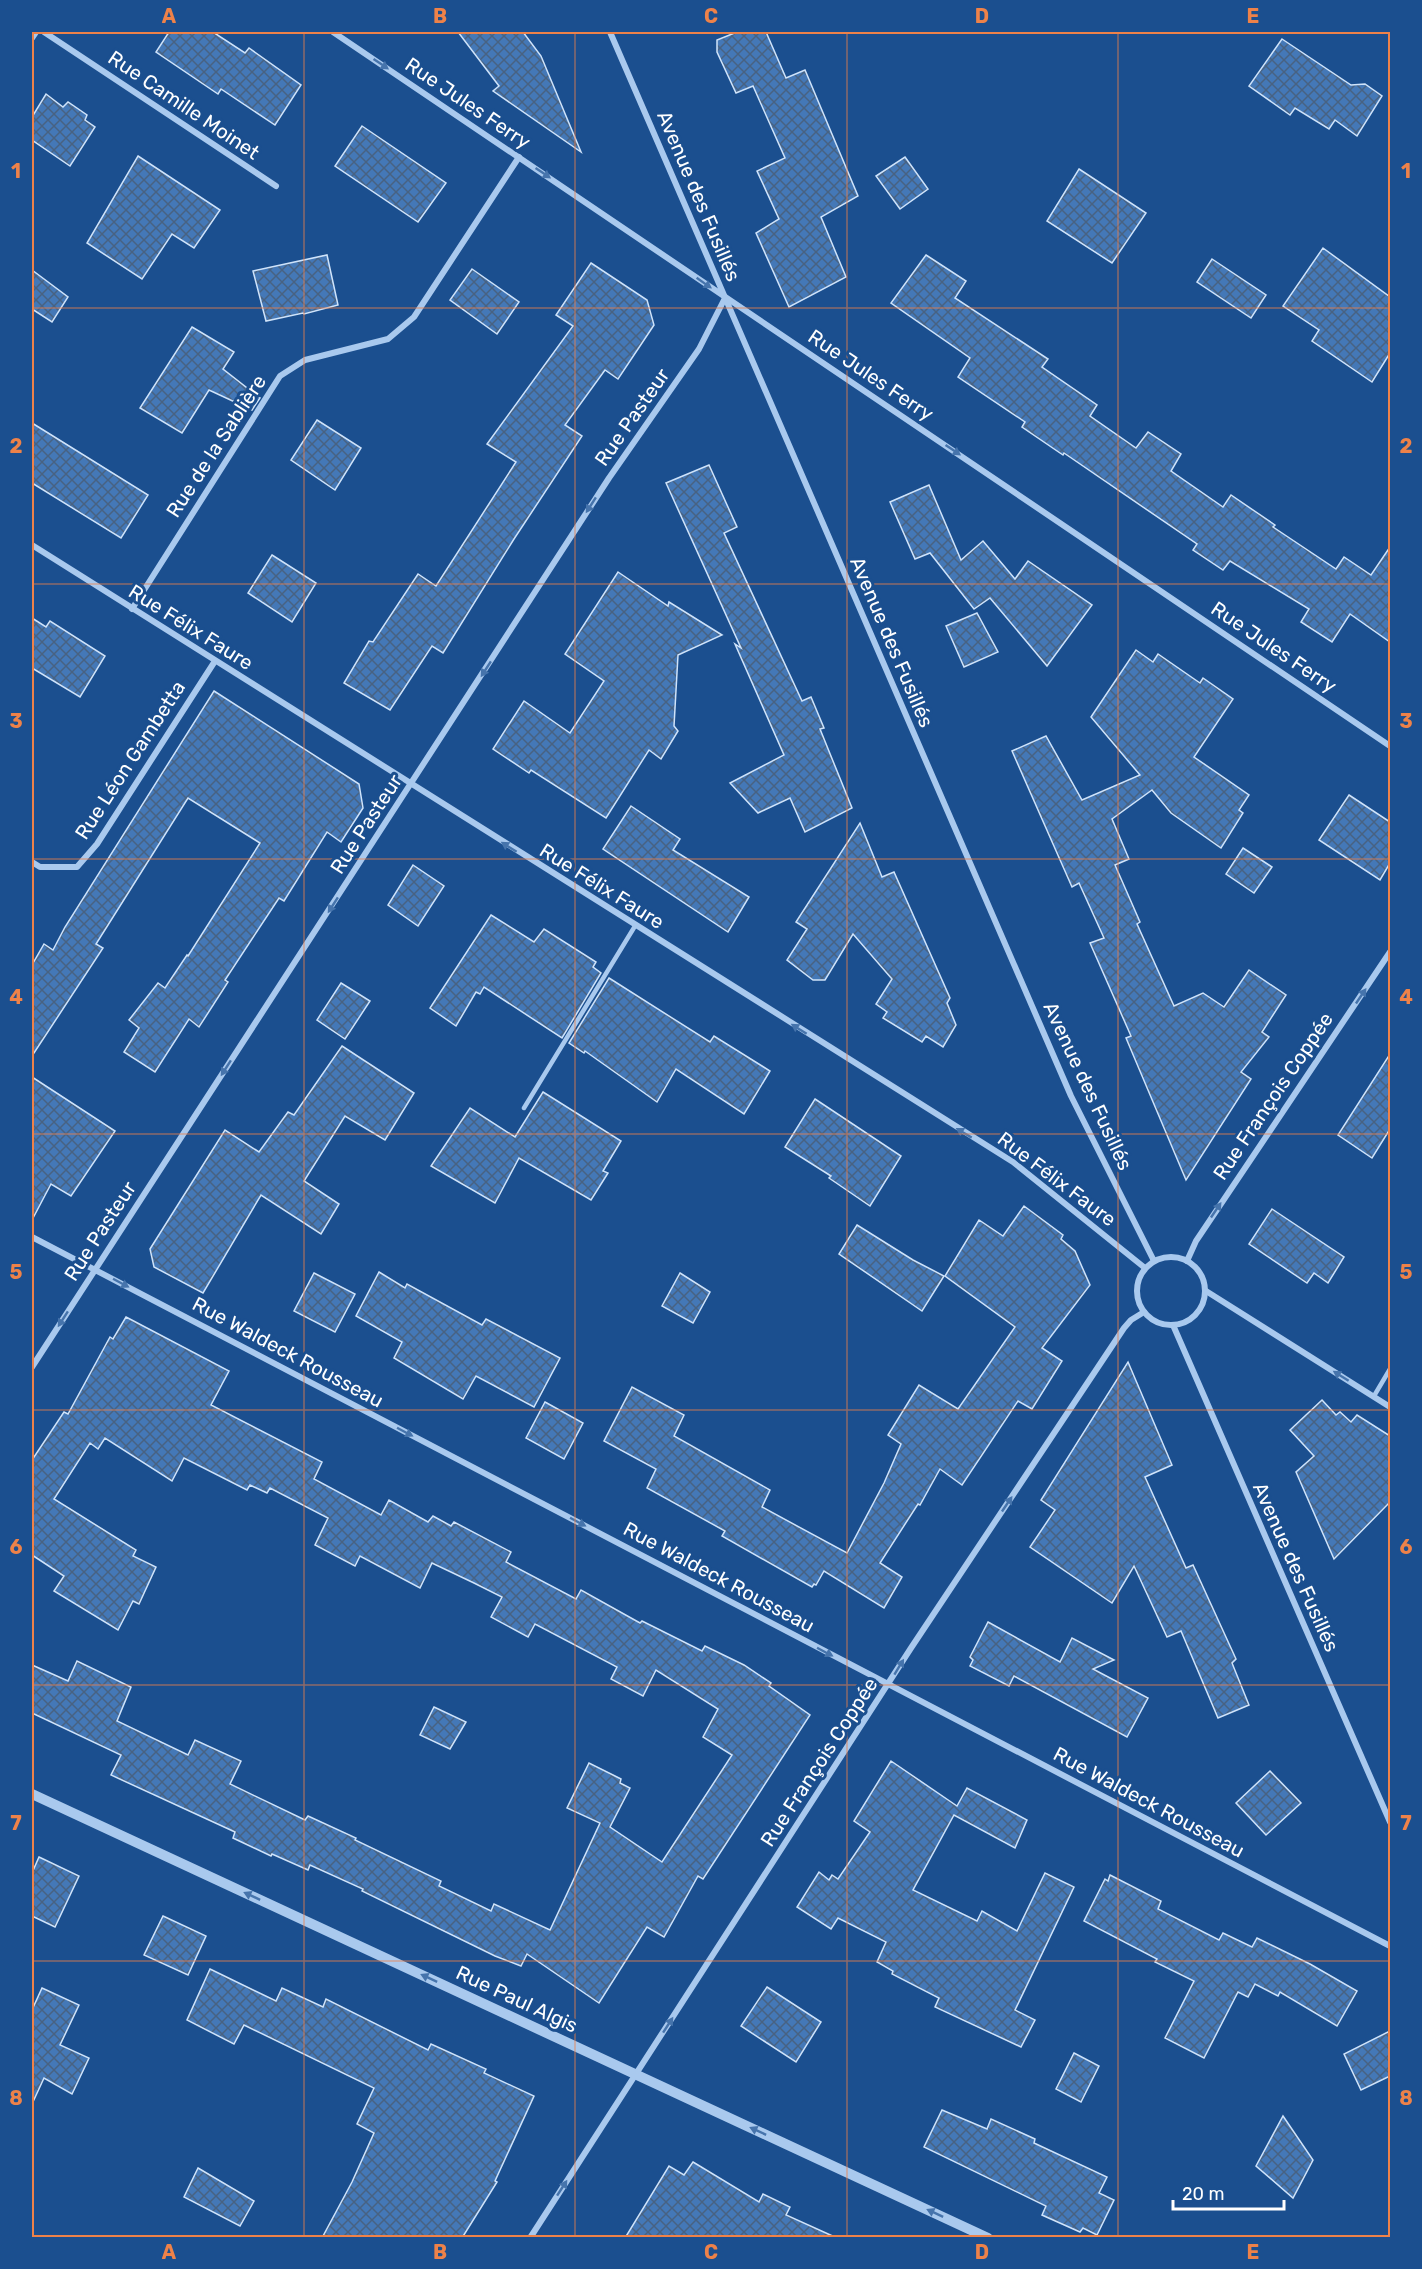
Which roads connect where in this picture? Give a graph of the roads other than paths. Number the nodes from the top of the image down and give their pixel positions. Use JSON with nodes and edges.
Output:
{"nodes":[{"id":1,"x":36,"y":32,"type":"edge"},
{"id":2,"x":44,"y":32,"type":"edge"},
{"id":3,"x":333,"y":32,"type":"edge"},
{"id":4,"x":610,"y":32,"type":"edge"},
{"id":5,"x":32,"y":38,"type":"edge"},
{"id":6,"x":519,"y":157,"type":"junction"},
{"id":7,"x":276,"y":186,"type":"dead end"},
{"id":8,"x":725,"y":298,"type":"junction"},
{"id":9,"x":32,"y":545,"type":"edge"},
{"id":10,"x":132,"y":609,"type":"junction"},
{"id":11,"x":215,"y":661,"type":"junction"},
{"id":12,"x":1390,"y":746,"type":"edge"},
{"id":13,"x":411,"y":785,"type":"junction"},
{"id":14,"x":32,"y":862,"type":"edge"},
{"id":15,"x":635,"y":926,"type":"junction"},
{"id":16,"x":1390,"y":952,"type":"edge"},
{"id":17,"x":524,"y":1108,"type":"dead end"},
{"id":18,"x":32,"y":1237,"type":"edge"},
{"id":19,"x":1154,"y":1261,"type":"junction"},
{"id":20,"x":1187,"y":1261,"type":"junction"},
{"id":21,"x":1145,"y":1269,"type":"junction"},
{"id":22,"x":95,"y":1270,"type":"junction"},
{"id":23,"x":1206,"y":1291,"type":"junction"},
{"id":24,"x":1144,"y":1312,"type":"junction"},
{"id":25,"x":1173,"y":1325,"type":"junction"},
{"id":26,"x":32,"y":1367,"type":"edge"},
{"id":27,"x":1390,"y":1369,"type":"edge"},
{"id":28,"x":1374,"y":1396,"type":"junction"},
{"id":29,"x":1390,"y":1407,"type":"edge"},
{"id":30,"x":888,"y":1685,"type":"junction"},
{"id":31,"x":32,"y":1794,"type":"edge"},
{"id":32,"x":1390,"y":1822,"type":"edge"},
{"id":33,"x":1390,"y":1946,"type":"edge"},
{"id":34,"x":636,"y":2074,"type":"junction"},
{"id":35,"x":530,"y":2238,"type":"edge"},
{"id":36,"x":988,"y":2238,"type":"edge"}],
"edges":[{"from":1,"to":5,"type":"street"},
{"from":2,"to":7,"type":"street","name":"Rue Camille Moinet"},
{"from":3,"to":6,"type":"street","name":"Rue Jules Ferry","one_way":true},
{"from":4,"to":8,"type":"street","name":"Avenue des Fusillés"},
{"from":6,"to":8,"type":"street","name":"Rue Jules Ferry","one_way":true},
{"from":6,"to":10,"type":"street","name":"Rue de la Sablière"},
{"from":8,"to":12,"type":"street","name":"Rue Jules Ferry","one_way":true},
{"from":8,"to":13,"type":"street","name":"Rue Pasteur","one_way":true},
{"from":8,"to":19,"type":"street","name":"Avenue des Fusillés"},
{"from":9,"to":10,"type":"street","name":"Rue Félix Faure"},
{"from":10,"to":11,"type":"street","name":"Rue Félix Faure"},
{"from":11,"to":13,"type":"street","name":"Rue Félix Faure"},
{"from":11,"to":14,"type":"street","name":"Rue Léon Gambetta"},
{"from":15,"to":13,"type":"street","name":"Rue Félix Faure","one_way":true},
{"from":13,"to":22,"type":"street","name":"Rue Pasteur","one_way":true},
{"from":15,"to":17,"type":"lane"},
{"from":21,"to":15,"type":"street","name":"Rue Félix Faure","one_way":true},
{"from":20,"to":16,"type":"street","name":"Rue François Coppée","one_way":true},
{"from":18,"to":22,"type":"street","name":"Rue Waldeck Rousseau"},
{"from":19,"to":20,"type":"street"},
{"from":19,"to":21,"type":"street"},
{"from":20,"to":23,"type":"street"},
{"from":21,"to":24,"type":"street"},
{"from":22,"to":26,"type":"street","name":"Rue Pasteur","one_way":true},
{"from":22,"to":30,"type":"street","name":"Rue Waldeck Rousseau","one_way":true},
{"from":23,"to":25,"type":"street"},
{"from":28,"to":23,"type":"street","one_way":true},
{"from":24,"to":25,"type":"street"},
{"from":30,"to":24,"type":"street","name":"Rue François Coppée","one_way":true},
{"from":25,"to":32,"type":"street","name":"Avenue des Fusillés"},
{"from":27,"to":28,"type":"lane"},
{"from":28,"to":29,"type":"street"},
{"from":30,"to":33,"type":"street","name":"Rue Waldeck Rousseau"},
{"from":34,"to":30,"type":"street","name":"Rue François Coppée","one_way":true},
{"from":34,"to":31,"type":"street","name":"Rue Paul Algis","one_way":true},
{"from":35,"to":34,"type":"street","name":"Rue François Coppée","one_way":true},
{"from":36,"to":34,"type":"street","name":"Rue Paul Algis","one_way":true}]}
